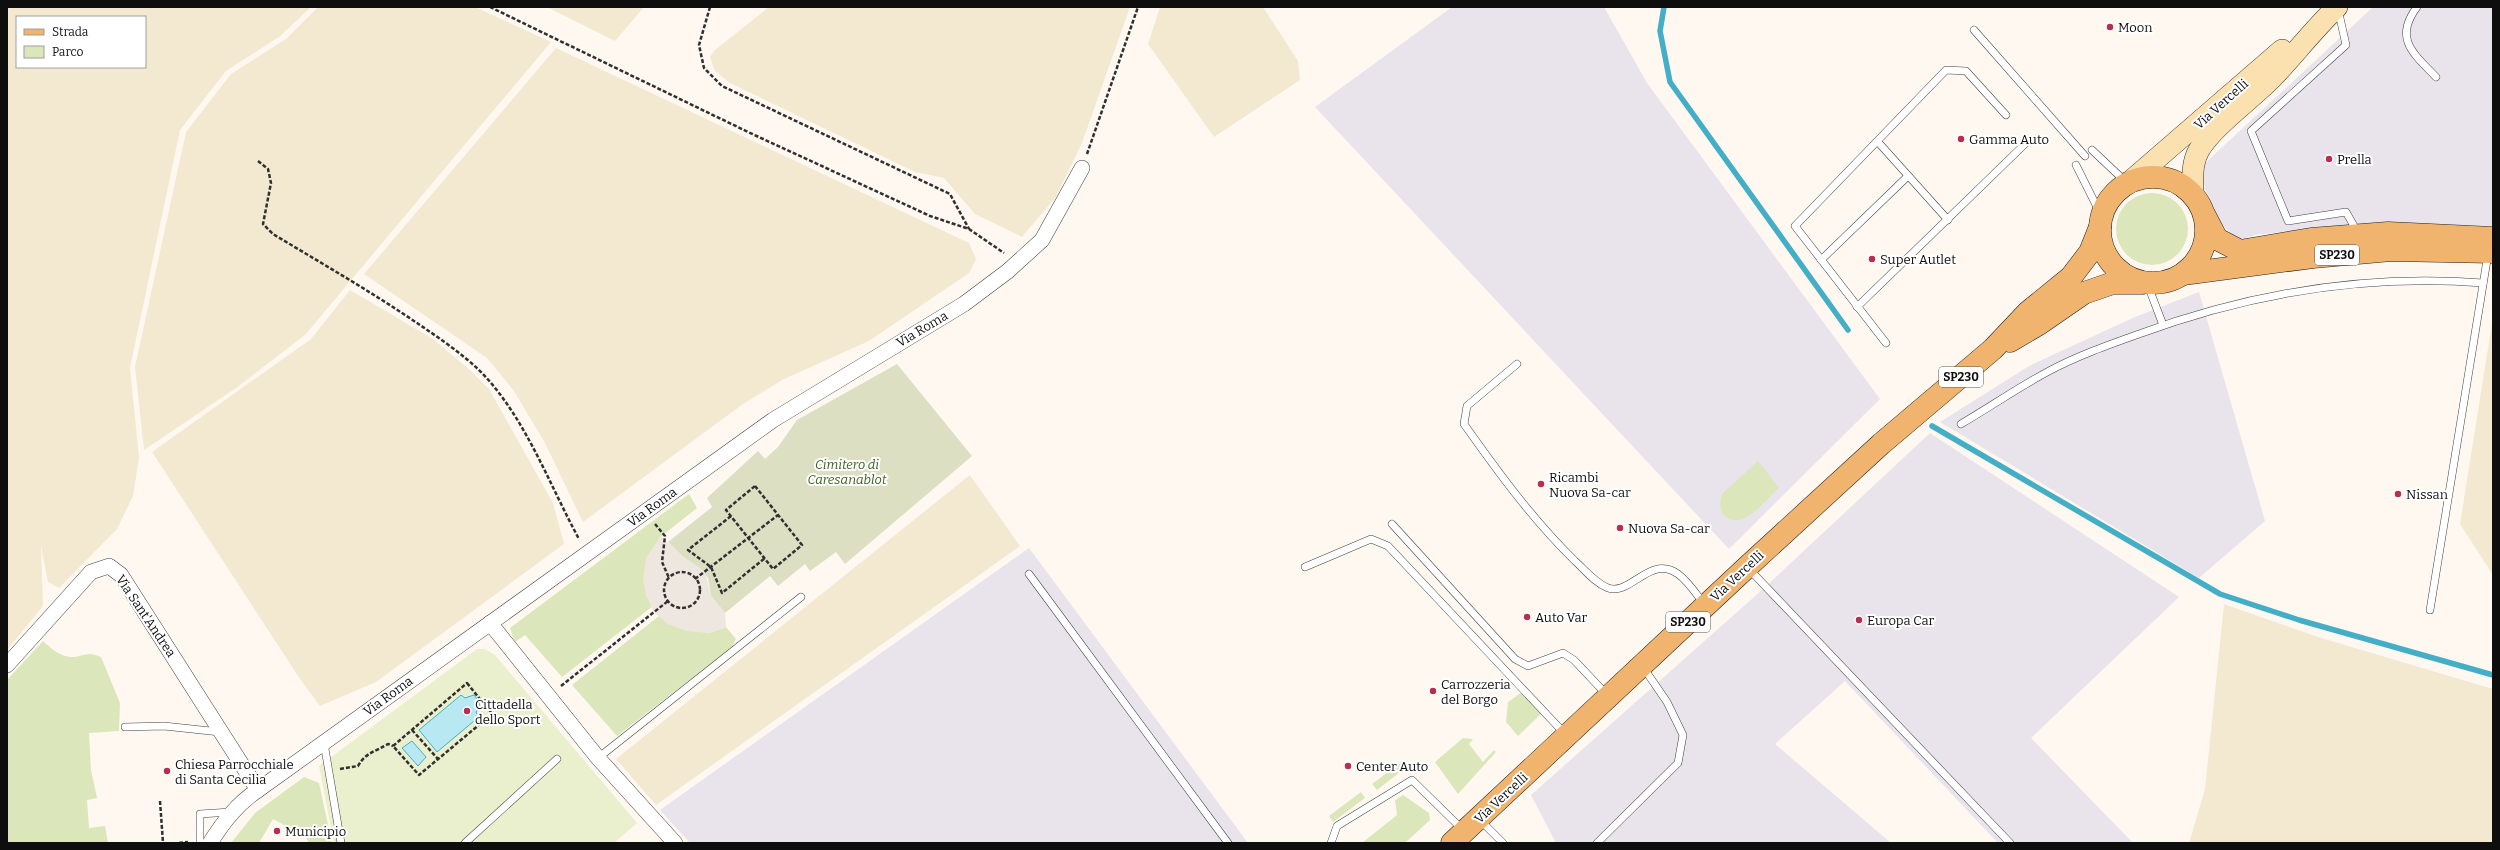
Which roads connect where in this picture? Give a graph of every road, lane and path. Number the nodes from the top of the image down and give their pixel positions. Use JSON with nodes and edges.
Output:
{"nodes":[{"id":1,"x":490,"y":7,"type":"edge"},
{"id":2,"x":710,"y":7,"type":"edge"},
{"id":3,"x":1138,"y":7,"type":"edge"},
{"id":4,"x":2337,"y":7,"type":"edge"},
{"id":5,"x":2417,"y":7,"type":"edge"},
{"id":6,"x":1974,"y":30,"type":"dead end"},
{"id":7,"x":2313,"y":30,"type":"junction"},
{"id":8,"x":2436,"y":78,"type":"dead end"},
{"id":9,"x":2006,"y":115,"type":"dead end"},
{"id":10,"x":2028,"y":141,"type":"dead end"},
{"id":11,"x":1878,"y":142,"type":"junction"},
{"id":12,"x":2092,"y":150,"type":"dead end"},
{"id":13,"x":2084,"y":156,"type":"dead end"},
{"id":14,"x":258,"y":161,"type":"dead end"},
{"id":15,"x":2076,"y":165,"type":"dead end"},
{"id":16,"x":1082,"y":168,"type":"joint"},
{"id":17,"x":1908,"y":176,"type":"junction"},
{"id":18,"x":2130,"y":182,"type":"junction"},
{"id":19,"x":2193,"y":195,"type":"junction"},
{"id":20,"x":2204,"y":216,"type":"junction"},
{"id":21,"x":1948,"y":220,"type":"junction"},
{"id":22,"x":2100,"y":221,"type":"junction"},
{"id":23,"x":969,"y":229,"type":"junction"},
{"id":24,"x":2359,"y":235,"type":"junction"},
{"id":25,"x":2491,"y":247,"type":"edge"},
{"id":26,"x":1821,"y":260,"type":"junction"},
{"id":27,"x":1019,"y":262,"type":"junction"},
{"id":28,"x":2183,"y":274,"type":"junction"},
{"id":29,"x":2147,"y":283,"type":"junction"},
{"id":30,"x":2483,"y":283,"type":"junction"},
{"id":31,"x":1857,"y":307,"type":"junction"},
{"id":32,"x":2163,"y":325,"type":"junction"},
{"id":33,"x":1886,"y":343,"type":"dead end"},
{"id":34,"x":1994,"y":349,"type":"junction"},
{"id":35,"x":1517,"y":364,"type":"dead end"},
{"id":36,"x":1960,"y":424,"type":"dead end"},
{"id":37,"x":778,"y":515,"type":"junction"},
{"id":38,"x":731,"y":516,"type":"junction"},
{"id":39,"x":654,"y":522,"type":"dead end"},
{"id":40,"x":1392,"y":524,"type":"dead end"},
{"id":41,"x":748,"y":538,"type":"junction"},
{"id":42,"x":587,"y":554,"type":"junction"},
{"id":43,"x":765,"y":558,"type":"junction"},
{"id":44,"x":710,"y":567,"type":"junction"},
{"id":45,"x":1305,"y":567,"type":"dead end"},
{"id":46,"x":1747,"y":567,"type":"junction"},
{"id":47,"x":1029,"y":574,"type":"dead end"},
{"id":48,"x":669,"y":578,"type":"junction"},
{"id":49,"x":695,"y":579,"type":"junction"},
{"id":50,"x":801,"y":597,"type":"dead end"},
{"id":51,"x":668,"y":601,"type":"junction"},
{"id":52,"x":1706,"y":605,"type":"junction"},
{"id":53,"x":2430,"y":610,"type":"dead end"},
{"id":54,"x":490,"y":623,"type":"junction"},
{"id":55,"x":7,"y":665,"type":"edge"},
{"id":56,"x":1642,"y":666,"type":"junction"},
{"id":57,"x":548,"y":696,"type":"junction"},
{"id":58,"x":1609,"y":697,"type":"junction"},
{"id":59,"x":124,"y":727,"type":"dead end"},
{"id":60,"x":412,"y":730,"type":"junction"},
{"id":61,"x":222,"y":732,"type":"junction"},
{"id":62,"x":1567,"y":736,"type":"junction"},
{"id":63,"x":324,"y":742,"type":"junction"},
{"id":64,"x":393,"y":746,"type":"junction"},
{"id":65,"x":598,"y":758,"type":"junction"},
{"id":66,"x":438,"y":759,"type":"junction"},
{"id":67,"x":557,"y":759,"type":"dead end"},
{"id":68,"x":328,"y":771,"type":"junction"},
{"id":69,"x":258,"y":790,"type":"junction"},
{"id":70,"x":160,"y":801,"type":"dead end"},
{"id":71,"x":232,"y":812,"type":"junction"},
{"id":72,"x":1465,"y":831,"type":"edge"},
{"id":73,"x":163,"y":843,"type":"edge"},
{"id":74,"x":200,"y":843,"type":"edge"},
{"id":75,"x":210,"y":843,"type":"edge"},
{"id":76,"x":341,"y":843,"type":"edge"},
{"id":77,"x":465,"y":843,"type":"edge"},
{"id":78,"x":675,"y":843,"type":"edge"},
{"id":79,"x":1228,"y":843,"type":"edge"},
{"id":80,"x":1331,"y":843,"type":"edge"},
{"id":81,"x":1503,"y":843,"type":"edge"},
{"id":82,"x":1597,"y":843,"type":"edge"},
{"id":83,"x":2010,"y":843,"type":"edge"}],
"edges":[{"from":1,"to":23,"type":"path"},
{"from":2,"to":23,"type":"path"},
{"from":3,"to":16,"type":"path"},
{"from":4,"to":7,"type":"main road","name":"Via Vercelli"},
{"from":4,"to":24,"type":"lane"},
{"from":5,"to":8,"type":"lane"},
{"from":6,"to":13,"type":"lane"},
{"from":7,"to":18,"type":"main road","name":"Via Vercelli"},
{"from":7,"to":19,"type":"main road","name":"Via Vercelli"},
{"from":9,"to":11,"type":"lane"},
{"from":10,"to":21,"type":"lane"},
{"from":11,"to":17,"type":"lane"},
{"from":11,"to":26,"type":"lane"},
{"from":12,"to":18,"type":"lane"},
{"from":14,"to":42,"type":"path"},
{"from":15,"to":22,"type":"lane"},
{"from":16,"to":27,"type":"street","name":"Via Roma"},
{"from":17,"to":21,"type":"lane"},
{"from":17,"to":26,"type":"lane"},
{"from":18,"to":19,"type":"main road","number":"SP230"},
{"from":18,"to":22,"type":"main road","number":"SP230"},
{"from":19,"to":20,"type":"main road","number":"SP230"},
{"from":20,"to":24,"type":"main road","number":"SP230"},
{"from":20,"to":28,"type":"main road","number":"SP230"},
{"from":21,"to":31,"type":"lane"},
{"from":22,"to":29,"type":"main road","number":"SP230"},
{"from":22,"to":34,"type":"main road","name":"Via Vercelli","number":"SP230"},
{"from":23,"to":27,"type":"path"},
{"from":24,"to":25,"type":"main road","number":"SP230"},
{"from":25,"to":28,"type":"main road","number":"SP230"},
{"from":25,"to":30,"type":"lane"},
{"from":26,"to":31,"type":"lane"},
{"from":27,"to":42,"type":"street","name":"Via Roma"},
{"from":28,"to":29,"type":"main road","number":"SP230"},
{"from":29,"to":32,"type":"lane"},
{"from":29,"to":34,"type":"main road","name":"Via Vercelli","number":"SP230"},
{"from":30,"to":32,"type":"lane"},
{"from":30,"to":53,"type":"lane"},
{"from":31,"to":33,"type":"lane"},
{"from":32,"to":36,"type":"lane"},
{"from":34,"to":46,"type":"main road","name":"Via Vercelli","number":"SP230"},
{"from":35,"to":52,"type":"lane"},
{"from":37,"to":38,"type":"path"},
{"from":37,"to":41,"type":"path"},
{"from":37,"to":43,"type":"path"},
{"from":38,"to":41,"type":"path"},
{"from":38,"to":44,"type":"path"},
{"from":39,"to":48,"type":"path"},
{"from":40,"to":58,"type":"lane"},
{"from":41,"to":43,"type":"path"},
{"from":41,"to":44,"type":"path"},
{"from":42,"to":54,"type":"street","name":"Via Roma"},
{"from":43,"to":44,"type":"path"},
{"from":44,"to":49,"type":"path"},
{"from":45,"to":62,"type":"lane"},
{"from":46,"to":52,"type":"main road","name":"Via Vercelli","number":"SP230"},
{"from":46,"to":83,"type":"lane"},
{"from":47,"to":79,"type":"lane"},
{"from":48,"to":49,"type":"path"},
{"from":48,"to":51,"type":"path"},
{"from":49,"to":51,"type":"path"},
{"from":50,"to":65,"type":"lane"},
{"from":51,"to":57,"type":"path"},
{"from":52,"to":56,"type":"main road","name":"Via Vercelli","number":"SP230"},
{"from":54,"to":57,"type":"street"},
{"from":54,"to":63,"type":"street","name":"Via Roma"},
{"from":55,"to":61,"type":"street","name":"Via Sant'Andrea"},
{"from":56,"to":58,"type":"main road","name":"Via Vercelli","number":"SP230"},
{"from":56,"to":82,"type":"lane"},
{"from":57,"to":65,"type":"street"},
{"from":58,"to":62,"type":"main road","name":"Via Vercelli","number":"SP230"},
{"from":59,"to":61,"type":"lane"},
{"from":60,"to":64,"type":"path"},
{"from":60,"to":66,"type":"path"},
{"from":60,"to":66,"type":"path"},
{"from":61,"to":69,"type":"street","name":"Via Sant'Andrea"},
{"from":62,"to":72,"type":"main road","name":"Via Vercelli","number":"SP230"},
{"from":63,"to":68,"type":"lane"},
{"from":63,"to":69,"type":"street","name":"Via Roma"},
{"from":64,"to":66,"type":"path"},
{"from":64,"to":68,"type":"path"},
{"from":65,"to":78,"type":"street"},
{"from":67,"to":77,"type":"lane"},
{"from":68,"to":76,"type":"lane"},
{"from":69,"to":71,"type":"street","name":"Via Roma"},
{"from":70,"to":73,"type":"path"},
{"from":71,"to":74,"type":"lane"},
{"from":71,"to":75,"type":"street","name":"Via Roma"},
{"from":72,"to":80,"type":"lane"},
{"from":72,"to":81,"type":"lane"}]}
